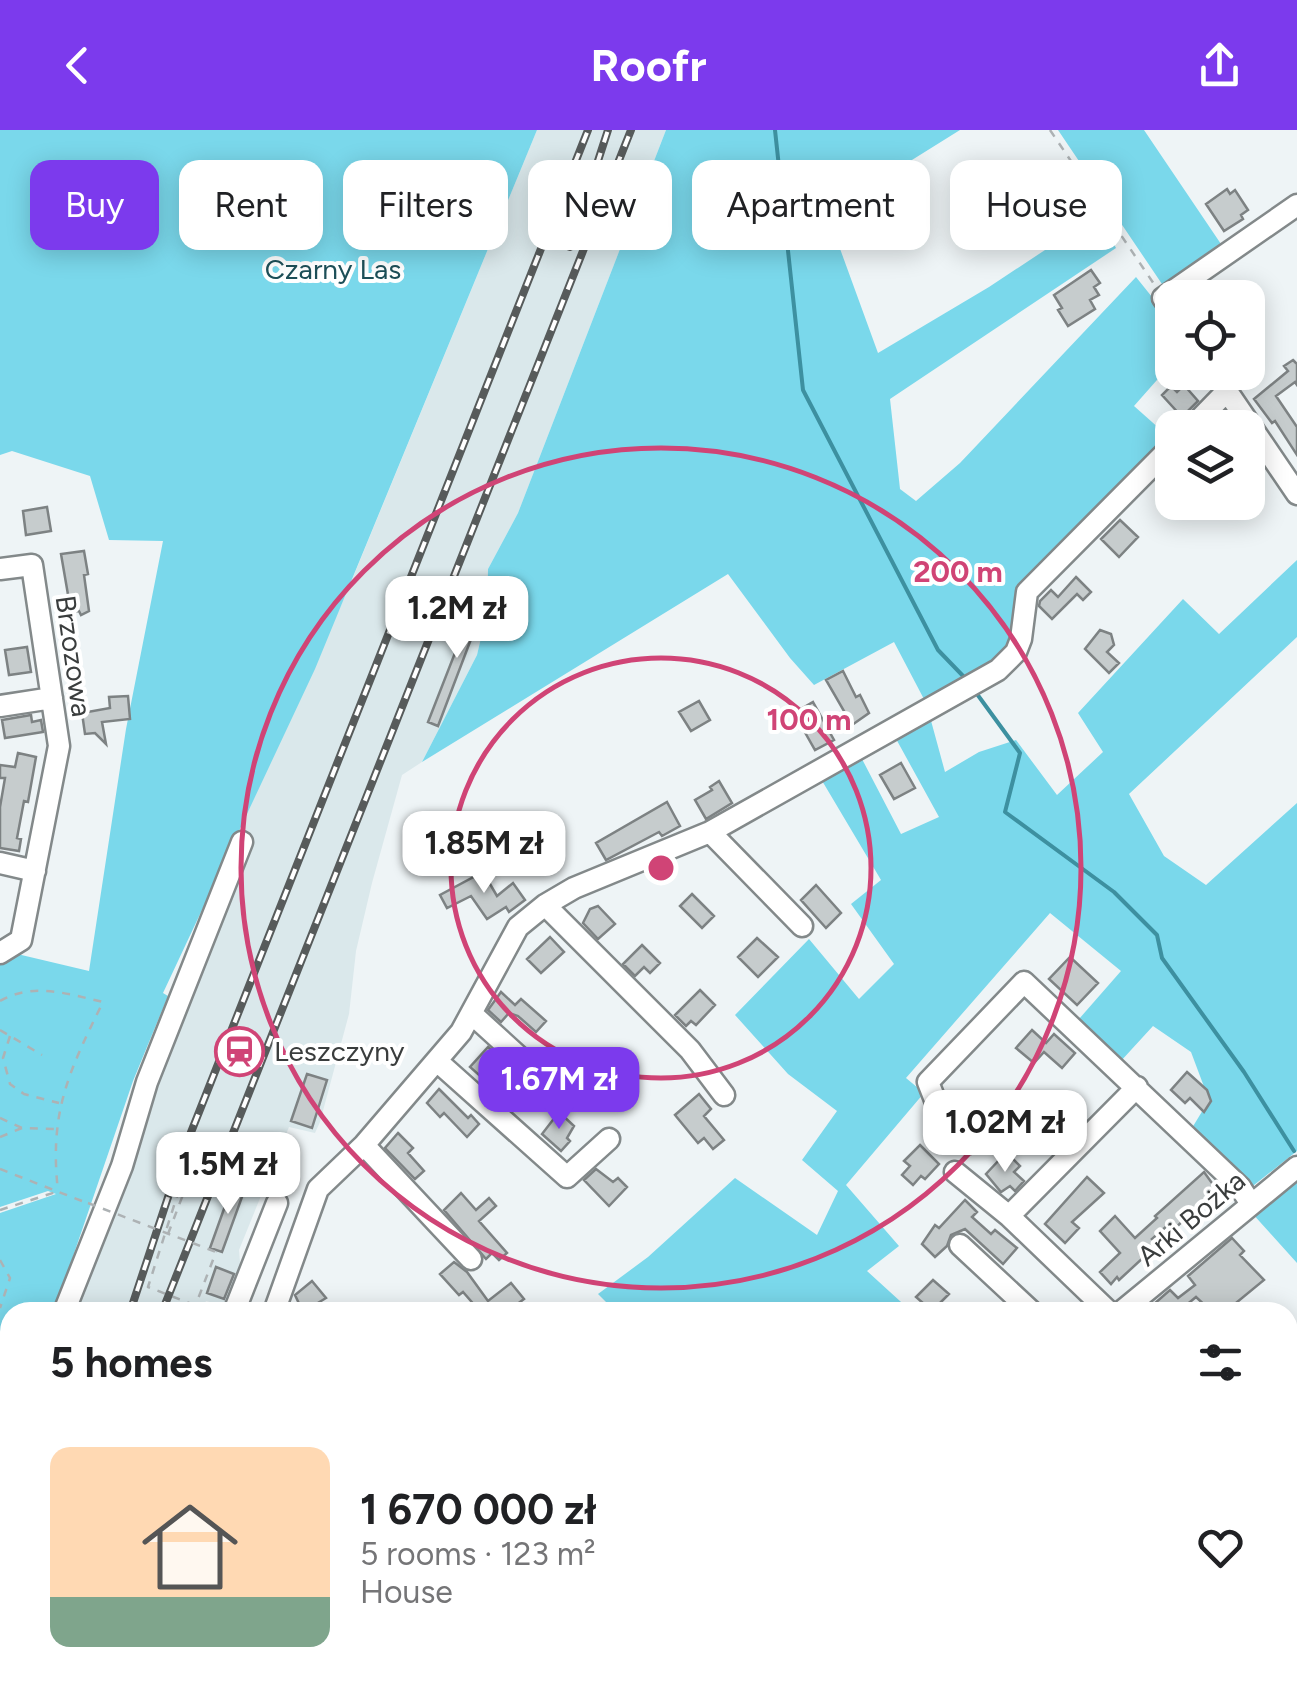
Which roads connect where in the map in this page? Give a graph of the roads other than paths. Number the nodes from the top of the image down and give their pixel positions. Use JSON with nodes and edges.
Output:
{"nodes":[{"id":1,"x":1297,"y":205,"type":"edge"},
{"id":2,"x":1200,"y":280,"type":"edge"},
{"id":3,"x":1227,"y":391,"type":"joint"},
{"id":4,"x":1208,"y":410,"type":"edge"},
{"id":5,"x":1155,"y":463,"type":"edge"},
{"id":6,"x":1297,"y":494,"type":"edge"},
{"id":7,"x":0,"y":569,"type":"edge"},
{"id":8,"x":52,"y":698,"type":"junction"},
{"id":9,"x":0,"y":706,"type":"edge"},
{"id":10,"x":710,"y":832,"type":"junction"},
{"id":11,"x":242,"y":842,"type":"dead end"},
{"id":12,"x":0,"y":863,"type":"edge"},
{"id":13,"x":35,"y":872,"type":"junction"},
{"id":14,"x":545,"y":905,"type":"junction"},
{"id":15,"x":802,"y":926,"type":"dead end"},
{"id":16,"x":0,"y":953,"type":"edge"},
{"id":17,"x":472,"y":1014,"type":"junction"},
{"id":18,"x":437,"y":1061,"type":"junction"},
{"id":19,"x":552,"y":1086,"type":"dead end"},
{"id":20,"x":1138,"y":1088,"type":"junction"},
{"id":21,"x":724,"y":1095,"type":"dead end"},
{"id":22,"x":938,"y":1110,"type":"dead end"},
{"id":23,"x":608,"y":1139,"type":"dead end"},
{"id":24,"x":364,"y":1145,"type":"junction"},
{"id":25,"x":1297,"y":1167,"type":"edge"},
{"id":26,"x":955,"y":1172,"type":"dead end"},
{"id":27,"x":277,"y":1203,"type":"dead end"},
{"id":28,"x":1251,"y":1204,"type":"junction"},
{"id":29,"x":1009,"y":1216,"type":"junction"},
{"id":30,"x":960,"y":1245,"type":"dead end"},
{"id":31,"x":470,"y":1259,"type":"dead end"},
{"id":32,"x":68,"y":1302,"type":"edge"},
{"id":33,"x":238,"y":1302,"type":"edge"},
{"id":34,"x":278,"y":1302,"type":"edge"},
{"id":35,"x":1021,"y":1302,"type":"edge"},
{"id":36,"x":1098,"y":1302,"type":"edge"},
{"id":37,"x":1134,"y":1302,"type":"edge"}],
"edges":[{"from":1,"to":2,"type":"street"},
{"from":3,"to":4,"type":"street"},
{"from":3,"to":6,"type":"street"},
{"from":5,"to":10,"type":"street"},
{"from":7,"to":8,"type":"street","name":"Brzozowa"},
{"from":8,"to":9,"type":"street"},
{"from":8,"to":13,"type":"street","name":"Brzozowa"},
{"from":10,"to":14,"type":"street"},
{"from":10,"to":15,"type":"street"},
{"from":11,"to":32,"type":"street"},
{"from":12,"to":13,"type":"street"},
{"from":13,"to":16,"type":"street","name":"Brzozowa"},
{"from":14,"to":17,"type":"street"},
{"from":14,"to":21,"type":"street"},
{"from":17,"to":18,"type":"street"},
{"from":17,"to":19,"type":"street"},
{"from":18,"to":23,"type":"street"},
{"from":18,"to":24,"type":"street"},
{"from":20,"to":22,"type":"street"},
{"from":20,"to":28,"type":"street"},
{"from":20,"to":29,"type":"street"},
{"from":24,"to":31,"type":"street"},
{"from":24,"to":34,"type":"street"},
{"from":25,"to":28,"type":"street","name":"Arki Bożka"},
{"from":26,"to":29,"type":"street"},
{"from":27,"to":33,"type":"street"},
{"from":28,"to":37,"type":"street","name":"Arki Bożka"},
{"from":29,"to":36,"type":"street"},
{"from":30,"to":35,"type":"street"}]}
